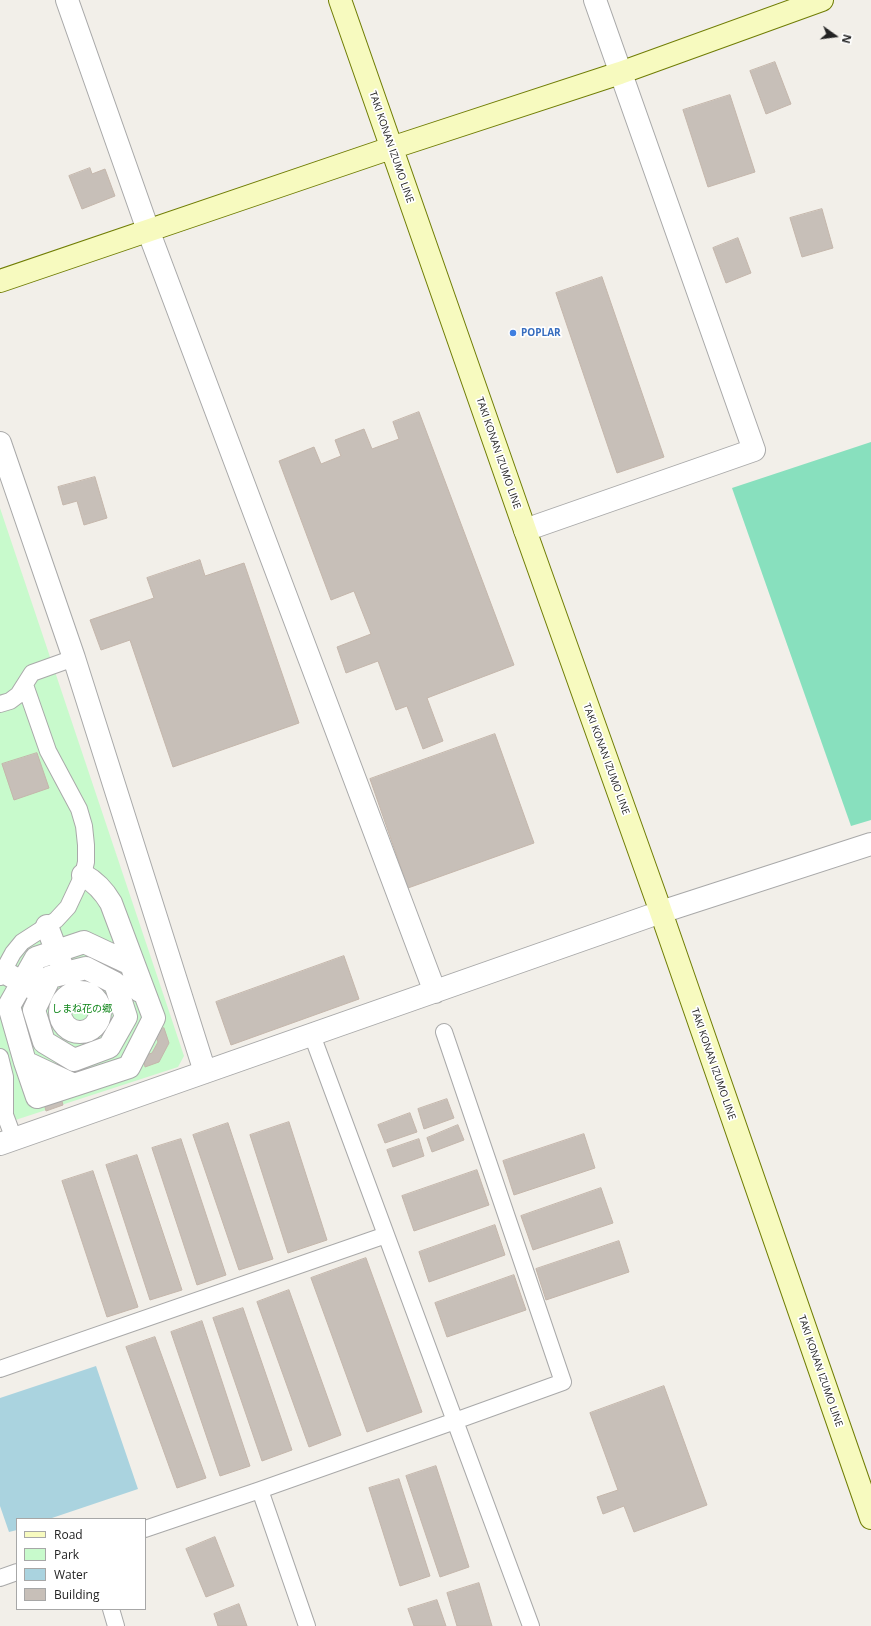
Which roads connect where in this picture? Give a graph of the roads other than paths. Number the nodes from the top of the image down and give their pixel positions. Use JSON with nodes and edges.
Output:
{"nodes":[{"id":1,"x":67,"y":0,"type":"edge"},
{"id":2,"x":340,"y":0,"type":"edge"},
{"id":3,"x":595,"y":0,"type":"edge"},
{"id":4,"x":822,"y":0,"type":"edge"},
{"id":5,"x":620,"y":73,"type":"junction"},
{"id":6,"x":391,"y":148,"type":"junction"},
{"id":7,"x":148,"y":230,"type":"junction"},
{"id":8,"x":0,"y":280,"type":"edge"},
{"id":9,"x":0,"y":443,"type":"edge"},
{"id":10,"x":525,"y":530,"type":"junction"},
{"id":11,"x":74,"y":658,"type":"junction"},
{"id":12,"x":25,"y":685,"type":"junction"},
{"id":13,"x":0,"y":704,"type":"edge"},
{"id":14,"x":871,"y":844,"type":"edge"},
{"id":15,"x":83,"y":875,"type":"junction"},
{"id":16,"x":661,"y":912,"type":"junction"},
{"id":17,"x":47,"y":926,"type":"junction"},
{"id":18,"x":122,"y":930,"type":"junction"},
{"id":19,"x":84,"y":942,"type":"junction"},
{"id":20,"x":57,"y":952,"type":"junction"},
{"id":21,"x":110,"y":954,"type":"junction"},
{"id":22,"x":65,"y":973,"type":"junction"},
{"id":23,"x":1,"y":974,"type":"edge"},
{"id":24,"x":98,"y":974,"type":"junction"},
{"id":25,"x":142,"y":991,"type":"junction"},
{"id":26,"x":434,"y":992,"type":"junction"},
{"id":27,"x":42,"y":993,"type":"junction"},
{"id":28,"x":80,"y":1012,"type":"junction"},
{"id":29,"x":39,"y":1026,"type":"junction"},
{"id":30,"x":118,"y":1032,"type":"junction"},
{"id":31,"x":444,"y":1032,"type":"dead end"},
{"id":32,"x":312,"y":1035,"type":"junction"},
{"id":33,"x":0,"y":1040,"type":"edge"},
{"id":34,"x":140,"y":1044,"type":"junction"},
{"id":35,"x":95,"y":1052,"type":"junction"},
{"id":36,"x":0,"y":1057,"type":"edge"},
{"id":37,"x":25,"y":1062,"type":"junction"},
{"id":38,"x":205,"y":1072,"type":"junction"},
{"id":39,"x":48,"y":1074,"type":"junction"},
{"id":40,"x":103,"y":1074,"type":"junction"},
{"id":41,"x":74,"y":1085,"type":"junction"},
{"id":42,"x":7,"y":1142,"type":"edge"},
{"id":43,"x":386,"y":1235,"type":"junction"},
{"id":44,"x":0,"y":1369,"type":"edge"},
{"id":45,"x":455,"y":1421,"type":"junction"},
{"id":46,"x":260,"y":1490,"type":"junction"},
{"id":47,"x":871,"y":1518,"type":"edge"},
{"id":48,"x":146,"y":1529,"type":"edge"},
{"id":49,"x":110,"y":1610,"type":"edge"},
{"id":50,"x":116,"y":1626,"type":"edge"},
{"id":51,"x":307,"y":1626,"type":"edge"},
{"id":52,"x":531,"y":1626,"type":"edge"}],
"edges":[{"from":1,"to":7,"type":"street"},
{"from":2,"to":6,"type":"main road","name":"TAKI KONAN IZUMO LINE"},
{"from":3,"to":5,"type":"street"},
{"from":4,"to":5,"type":"main road"},
{"from":5,"to":6,"type":"main road"},
{"from":5,"to":10,"type":"street"},
{"from":6,"to":7,"type":"main road"},
{"from":6,"to":10,"type":"main road","name":"TAKI KONAN IZUMO LINE"},
{"from":7,"to":8,"type":"main road"},
{"from":7,"to":26,"type":"street"},
{"from":9,"to":11,"type":"street"},
{"from":10,"to":16,"type":"main road","name":"TAKI KONAN IZUMO LINE"},
{"from":11,"to":12,"type":"lane"},
{"from":11,"to":38,"type":"street"},
{"from":12,"to":13,"type":"lane"},
{"from":12,"to":15,"type":"lane"},
{"from":14,"to":16,"type":"street"},
{"from":15,"to":17,"type":"lane"},
{"from":15,"to":18,"type":"street"},
{"from":16,"to":26,"type":"street"},
{"from":16,"to":47,"type":"main road","name":"TAKI KONAN IZUMO LINE"},
{"from":17,"to":20,"type":"street"},
{"from":17,"to":23,"type":"lane"},
{"from":18,"to":19,"type":"street"},
{"from":18,"to":25,"type":"street"},
{"from":19,"to":20,"type":"street"},
{"from":19,"to":21,"type":"street"},
{"from":20,"to":22,"type":"street"},
{"from":20,"to":37,"type":"street"},
{"from":21,"to":24,"type":"street"},
{"from":21,"to":25,"type":"street"},
{"from":22,"to":24,"type":"street"},
{"from":22,"to":27,"type":"street"},
{"from":22,"to":28,"type":"street"},
{"from":23,"to":27,"type":"street"},
{"from":24,"to":28,"type":"street"},
{"from":24,"to":30,"type":"street"},
{"from":25,"to":28,"type":"street"},
{"from":25,"to":34,"type":"street"},
{"from":26,"to":32,"type":"street"},
{"from":27,"to":28,"type":"street"},
{"from":27,"to":29,"type":"street"},
{"from":28,"to":29,"type":"street"},
{"from":28,"to":30,"type":"street"},
{"from":28,"to":35,"type":"street"},
{"from":28,"to":39,"type":"street"},
{"from":29,"to":33,"type":"street"},
{"from":29,"to":35,"type":"street"},
{"from":30,"to":34,"type":"street"},
{"from":30,"to":35,"type":"street"},
{"from":31,"to":45,"type":"lane"},
{"from":32,"to":38,"type":"street"},
{"from":32,"to":43,"type":"lane"},
{"from":34,"to":40,"type":"street"},
{"from":35,"to":40,"type":"street"},
{"from":36,"to":42,"type":"lane"},
{"from":37,"to":39,"type":"street"},
{"from":37,"to":41,"type":"street"},
{"from":38,"to":42,"type":"street"},
{"from":39,"to":41,"type":"street"},
{"from":40,"to":41,"type":"street"},
{"from":43,"to":44,"type":"lane"},
{"from":43,"to":45,"type":"lane"},
{"from":45,"to":46,"type":"lane"},
{"from":45,"to":52,"type":"lane"},
{"from":46,"to":48,"type":"lane"},
{"from":46,"to":51,"type":"lane"},
{"from":49,"to":50,"type":"lane"}]}
